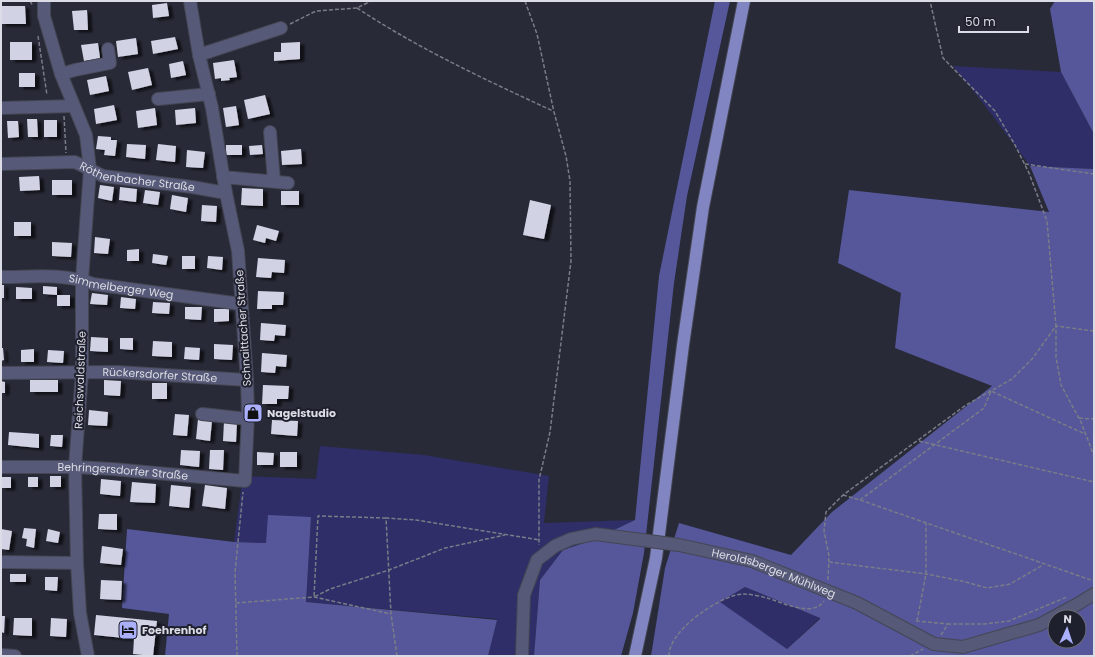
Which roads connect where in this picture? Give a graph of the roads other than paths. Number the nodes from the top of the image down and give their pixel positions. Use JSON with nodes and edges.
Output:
{"nodes":[{"id":1,"x":190,"y":1,"type":"edge"},
{"id":2,"x":744,"y":1,"type":"edge"},
{"id":3,"x":39,"y":4,"type":"edge"},
{"id":4,"x":280,"y":28,"type":"road end"},
{"id":5,"x":108,"y":49,"type":"dead end"},
{"id":6,"x":198,"y":55,"type":"junction"},
{"id":7,"x":61,"y":74,"type":"junction"},
{"id":8,"x":209,"y":94,"type":"junction"},
{"id":9,"x":158,"y":98,"type":"dead end"},
{"id":10,"x":69,"y":106,"type":"junction"},
{"id":11,"x":1,"y":108,"type":"edge"},
{"id":12,"x":270,"y":132,"type":"dead end"},
{"id":13,"x":1,"y":164,"type":"edge"},
{"id":14,"x":90,"y":169,"type":"junction"},
{"id":15,"x":223,"y":177,"type":"junction"},
{"id":16,"x":274,"y":181,"type":"junction"},
{"id":17,"x":288,"y":182,"type":"dead end"},
{"id":18,"x":226,"y":193,"type":"junction"},
{"id":19,"x":1,"y":277,"type":"edge"},
{"id":20,"x":82,"y":280,"type":"junction"},
{"id":21,"x":241,"y":304,"type":"junction"},
{"id":22,"x":82,"y":372,"type":"junction"},
{"id":23,"x":1,"y":373,"type":"edge"},
{"id":24,"x":247,"y":380,"type":"junction"},
{"id":25,"x":202,"y":414,"type":"dead end"},
{"id":26,"x":248,"y":419,"type":"junction"},
{"id":27,"x":1,"y":467,"type":"edge"},
{"id":28,"x":75,"y":467,"type":"junction"},
{"id":29,"x":245,"y":481,"type":"joint"},
{"id":30,"x":1,"y":562,"type":"edge"},
{"id":31,"x":77,"y":563,"type":"junction"},
{"id":32,"x":1094,"y":594,"type":"edge"},
{"id":33,"x":1,"y":655,"type":"edge"},
{"id":34,"x":15,"y":656,"type":"edge"},
{"id":35,"x":88,"y":656,"type":"edge"},
{"id":36,"x":522,"y":656,"type":"edge"},
{"id":37,"x":635,"y":656,"type":"edge"}],
"edges":[{"from":1,"to":6,"type":"street","name":"Schnaittacher Straße"},
{"from":2,"to":37,"type":"main road"},
{"from":3,"to":7,"type":"street","name":"Reichswaldstraße"},
{"from":4,"to":6,"type":"street"},
{"from":5,"to":7,"type":"street"},
{"from":6,"to":8,"type":"street","name":"Schnaittacher Straße"},
{"from":7,"to":10,"type":"street","name":"Reichswaldstraße"},
{"from":8,"to":9,"type":"street"},
{"from":8,"to":15,"type":"street","name":"Schnaittacher Straße"},
{"from":10,"to":11,"type":"street"},
{"from":10,"to":14,"type":"street","name":"Reichswaldstraße"},
{"from":12,"to":16,"type":"street"},
{"from":13,"to":14,"type":"street","name":"Röthenbacher Straße"},
{"from":14,"to":18,"type":"street","name":"Röthenbacher Straße"},
{"from":14,"to":20,"type":"street","name":"Reichswaldstraße"},
{"from":15,"to":16,"type":"street"},
{"from":15,"to":18,"type":"street","name":"Schnaittacher Straße"},
{"from":16,"to":17,"type":"street"},
{"from":18,"to":21,"type":"street","name":"Schnaittacher Straße"},
{"from":19,"to":20,"type":"street","name":"Simmelberger Weg"},
{"from":20,"to":21,"type":"street","name":"Simmelberger Weg"},
{"from":20,"to":22,"type":"street","name":"Reichswaldstraße"},
{"from":21,"to":24,"type":"street","name":"Schnaittacher Straße"},
{"from":22,"to":23,"type":"street","name":"Rückersdorfer Straße"},
{"from":22,"to":24,"type":"street","name":"Rückersdorfer Straße"},
{"from":22,"to":28,"type":"street","name":"Reichswaldstraße"},
{"from":24,"to":26,"type":"street","name":"Schnaittacher Straße"},
{"from":25,"to":26,"type":"street"},
{"from":26,"to":29,"type":"street","name":"Schnaittacher Straße"},
{"from":27,"to":28,"type":"street","name":"Behringersdorfer Straße"},
{"from":28,"to":29,"type":"street","name":"Behringersdorfer Straße"},
{"from":28,"to":31,"type":"street","name":"Reichswaldstraße"},
{"from":30,"to":31,"type":"street"},
{"from":31,"to":35,"type":"street","name":"Reichswaldstraße"},
{"from":32,"to":36,"type":"street","name":"Heroldsberger Mühlweg","bridge":true},
{"from":33,"to":34,"type":"street"}]}
